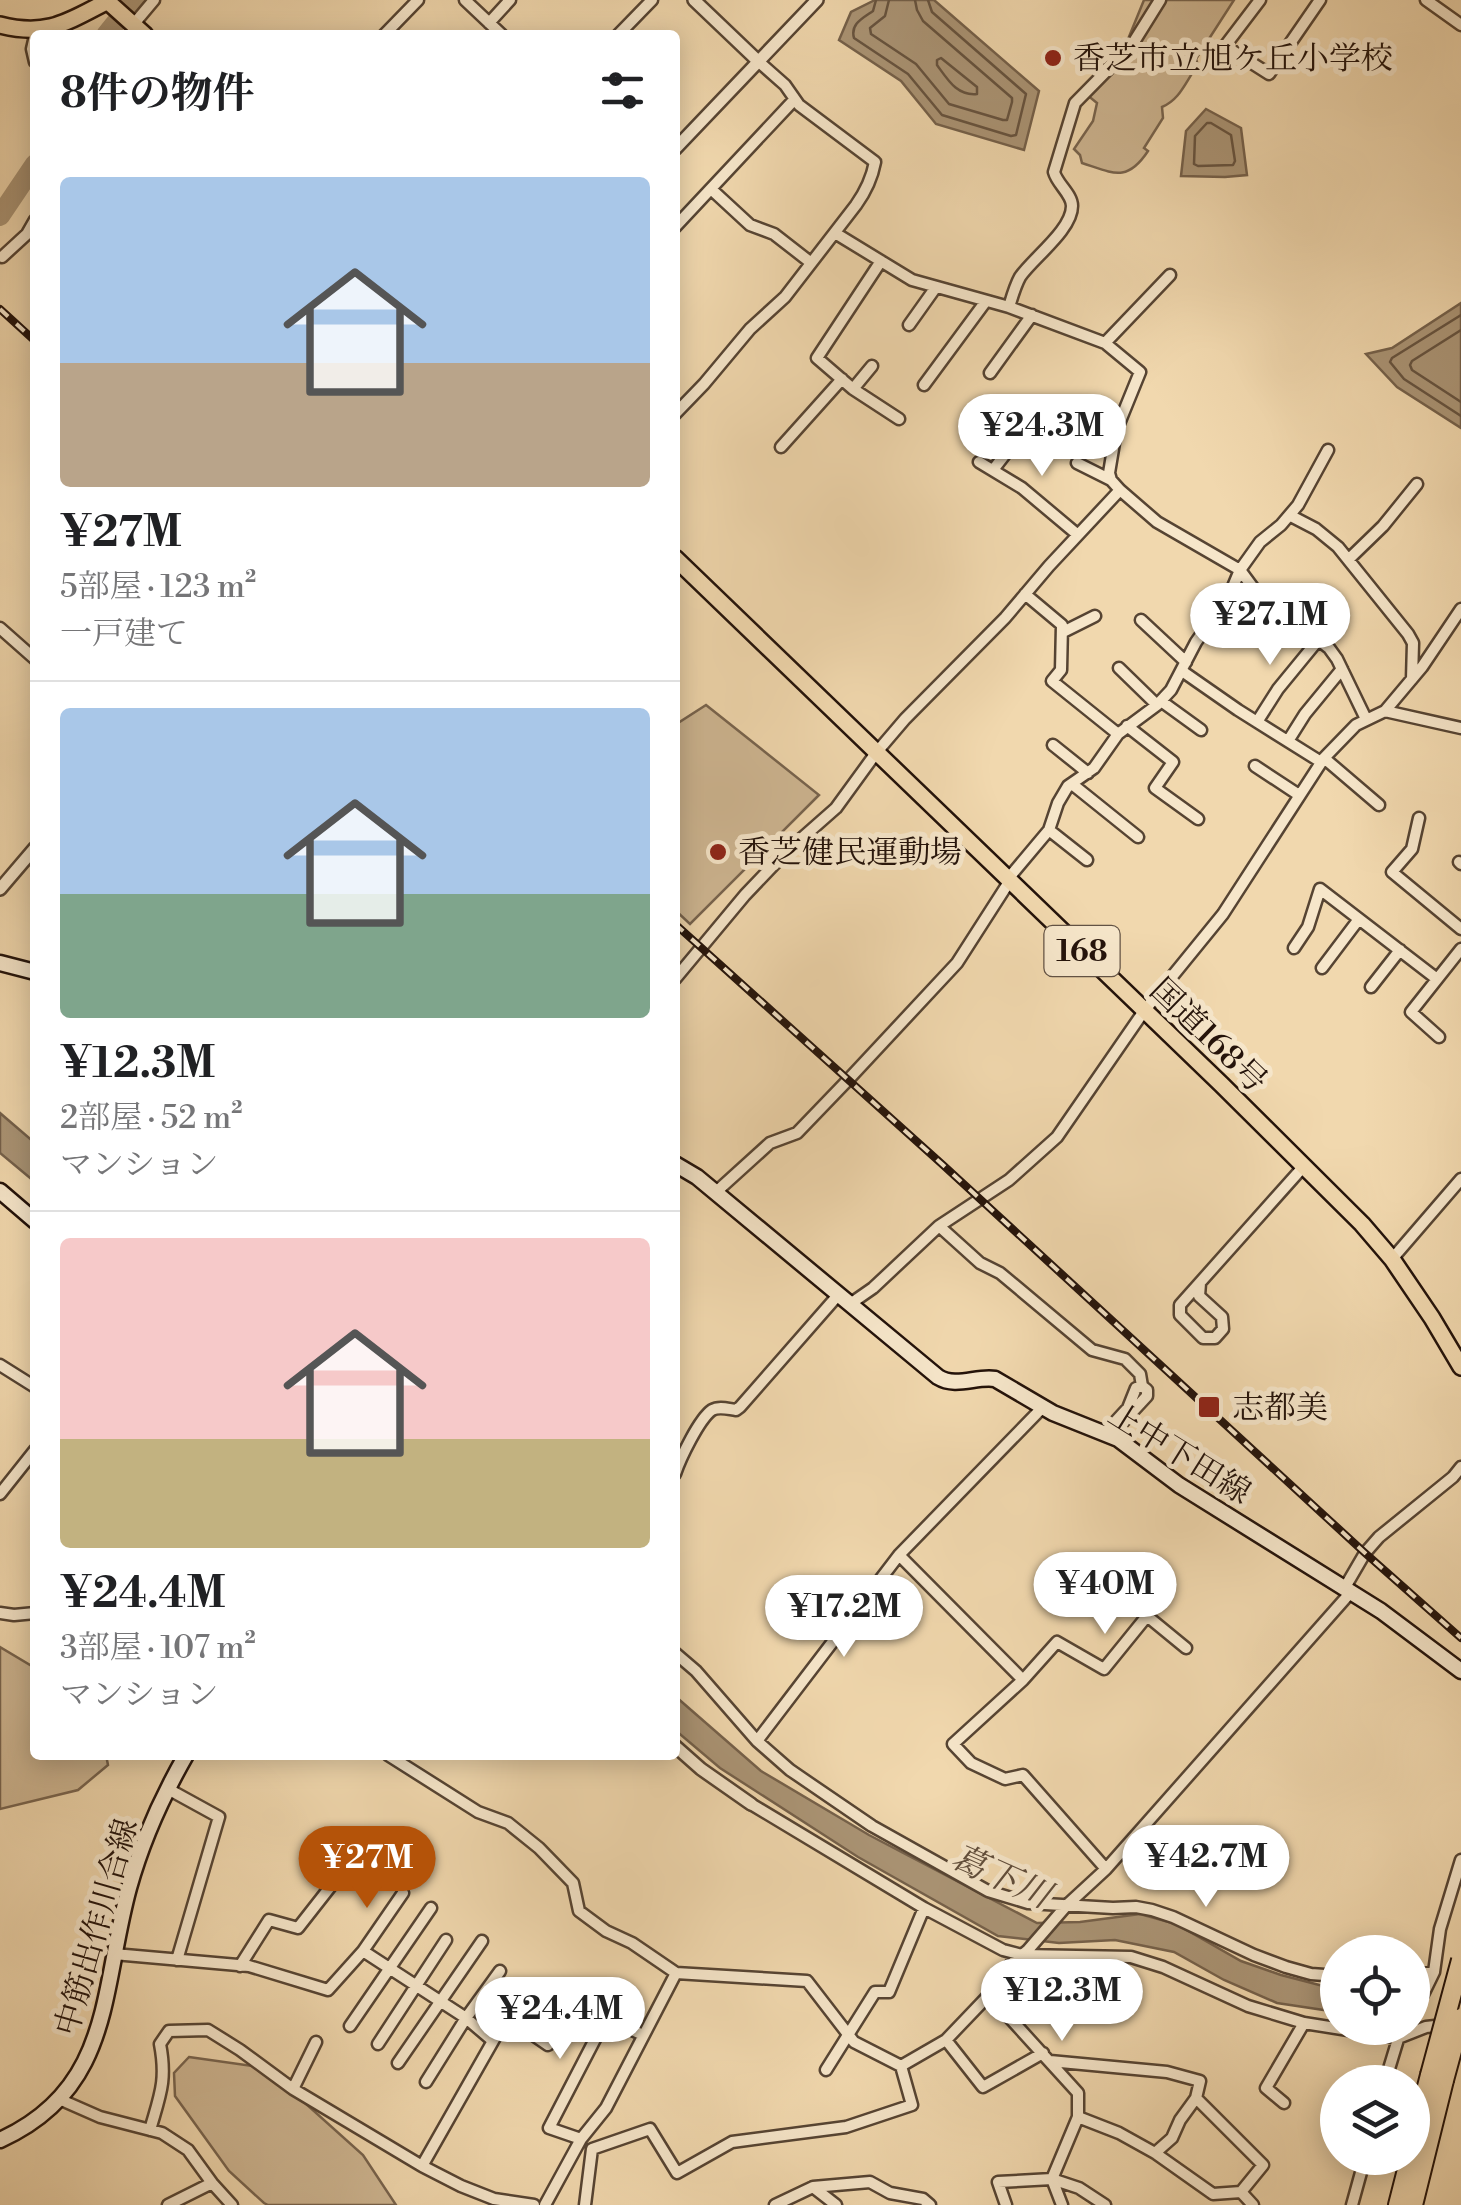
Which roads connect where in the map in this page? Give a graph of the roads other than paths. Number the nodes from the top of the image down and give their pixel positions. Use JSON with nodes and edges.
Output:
{"nodes":[{"id":1,"x":154,"y":0,"type":"edge"},
{"id":2,"x":418,"y":0,"type":"edge"},
{"id":3,"x":465,"y":0,"type":"edge"},
{"id":4,"x":510,"y":0,"type":"edge"},
{"id":5,"x":652,"y":0,"type":"edge"},
{"id":6,"x":694,"y":0,"type":"edge"},
{"id":7,"x":817,"y":0,"type":"edge"},
{"id":8,"x":1160,"y":0,"type":"edge"},
{"id":9,"x":1260,"y":0,"type":"edge"},
{"id":10,"x":1320,"y":0,"type":"edge"},
{"id":11,"x":1426,"y":0,"type":"edge"},
{"id":12,"x":109,"y":2,"type":"edge"},
{"id":13,"x":489,"y":23,"type":"junction"},
{"id":14,"x":0,"y":24,"type":"edge"},
{"id":15,"x":1461,"y":25,"type":"edge"},
{"id":16,"x":56,"y":30,"type":"edge"},
{"id":17,"x":140,"y":30,"type":"edge"},
{"id":18,"x":141,"y":30,"type":"edge"},
{"id":19,"x":390,"y":30,"type":"edge"},
{"id":20,"x":497,"y":30,"type":"edge"},
{"id":21,"x":623,"y":30,"type":"edge"},
{"id":22,"x":30,"y":33,"type":"edge"},
{"id":23,"x":759,"y":62,"type":"junction"},
{"id":24,"x":794,"y":100,"type":"junction"},
{"id":25,"x":680,"y":145,"type":"edge"},
{"id":26,"x":711,"y":189,"type":"junction"},
{"id":27,"x":680,"y":222,"type":"edge"},
{"id":28,"x":30,"y":229,"type":"edge"},
{"id":29,"x":835,"y":233,"type":"junction"},
{"id":30,"x":2,"y":257,"type":"edge"},
{"id":31,"x":880,"y":261,"type":"junction"},
{"id":32,"x":810,"y":262,"type":"junction"},
{"id":33,"x":1170,"y":275,"type":"dead end"},
{"id":34,"x":936,"y":287,"type":"junction"},
{"id":35,"x":986,"y":301,"type":"junction"},
{"id":36,"x":1009,"y":307,"type":"junction"},
{"id":37,"x":1032,"y":315,"type":"junction"},
{"id":38,"x":910,"y":325,"type":"dead end"},
{"id":39,"x":1105,"y":343,"type":"junction"},
{"id":40,"x":872,"y":366,"type":"dead end"},
{"id":41,"x":990,"y":372,"type":"dead end"},
{"id":42,"x":842,"y":379,"type":"junction"},
{"id":43,"x":924,"y":385,"type":"dead end"},
{"id":44,"x":853,"y":388,"type":"junction"},
{"id":45,"x":680,"y":409,"type":"edge"},
{"id":46,"x":1033,"y":418,"type":"dead end"},
{"id":47,"x":898,"y":419,"type":"dead end"},
{"id":48,"x":781,"y":447,"type":"dead end"},
{"id":49,"x":1328,"y":450,"type":"dead end"},
{"id":50,"x":979,"y":462,"type":"dead end"},
{"id":51,"x":1076,"y":463,"type":"dead end"},
{"id":52,"x":994,"y":470,"type":"junction"},
{"id":53,"x":1112,"y":480,"type":"junction"},
{"id":54,"x":1417,"y":484,"type":"dead end"},
{"id":55,"x":1120,"y":490,"type":"junction"},
{"id":56,"x":1290,"y":516,"type":"junction"},
{"id":57,"x":1078,"y":535,"type":"junction"},
{"id":58,"x":1349,"y":559,"type":"junction"},
{"id":59,"x":680,"y":563,"type":"edge"},
{"id":60,"x":1240,"y":570,"type":"junction"},
{"id":61,"x":1025,"y":594,"type":"junction"},
{"id":62,"x":1461,"y":609,"type":"edge"},
{"id":63,"x":1095,"y":616,"type":"dead end"},
{"id":64,"x":1142,"y":620,"type":"dead end"},
{"id":65,"x":0,"y":628,"type":"edge"},
{"id":66,"x":1063,"y":632,"type":"junction"},
{"id":67,"x":1318,"y":639,"type":"junction"},
{"id":68,"x":30,"y":654,"type":"edge"},
{"id":69,"x":1184,"y":666,"type":"junction"},
{"id":70,"x":1119,"y":668,"type":"dead end"},
{"id":71,"x":1342,"y":669,"type":"junction"},
{"id":72,"x":1412,"y":680,"type":"junction"},
{"id":73,"x":1159,"y":703,"type":"junction"},
{"id":74,"x":1385,"y":711,"type":"junction"},
{"id":75,"x":1366,"y":720,"type":"junction"},
{"id":76,"x":1257,"y":722,"type":"junction"},
{"id":77,"x":1461,"y":728,"type":"edge"},
{"id":78,"x":1122,"y":730,"type":"junction"},
{"id":79,"x":1201,"y":730,"type":"dead end"},
{"id":80,"x":1288,"y":741,"type":"junction"},
{"id":81,"x":1053,"y":744,"type":"dead end"},
{"id":82,"x":876,"y":753,"type":"junction"},
{"id":83,"x":1322,"y":760,"type":"junction"},
{"id":84,"x":1255,"y":766,"type":"dead end"},
{"id":85,"x":1088,"y":773,"type":"junction"},
{"id":86,"x":1072,"y":784,"type":"junction"},
{"id":87,"x":1299,"y":795,"type":"junction"},
{"id":88,"x":1379,"y":806,"type":"dead end"},
{"id":89,"x":1419,"y":818,"type":"dead end"},
{"id":90,"x":1198,"y":819,"type":"dead end"},
{"id":91,"x":1049,"y":830,"type":"junction"},
{"id":92,"x":1138,"y":838,"type":"dead end"},
{"id":93,"x":30,"y":854,"type":"edge"},
{"id":94,"x":1087,"y":860,"type":"dead end"},
{"id":95,"x":1008,"y":881,"type":"junction"},
{"id":96,"x":0,"y":889,"type":"edge"},
{"id":97,"x":1360,"y":919,"type":"junction"},
{"id":98,"x":1461,"y":929,"type":"edge"},
{"id":99,"x":1294,"y":948,"type":"dead end"},
{"id":100,"x":1461,"y":949,"type":"edge"},
{"id":101,"x":1400,"y":950,"type":"junction"},
{"id":102,"x":0,"y":963,"type":"edge"},
{"id":103,"x":1322,"y":968,"type":"dead end"},
{"id":104,"x":30,"y":971,"type":"edge"},
{"id":105,"x":680,"y":973,"type":"edge"},
{"id":106,"x":1438,"y":979,"type":"junction"},
{"id":107,"x":1370,"y":986,"type":"dead end"},
{"id":108,"x":1144,"y":1011,"type":"junction"},
{"id":109,"x":1439,"y":1037,"type":"dead end"},
{"id":110,"x":1304,"y":1166,"type":"junction"},
{"id":111,"x":680,"y":1167,"type":"edge"},
{"id":112,"x":1461,"y":1180,"type":"edge"},
{"id":113,"x":0,"y":1191,"type":"edge"},
{"id":114,"x":716,"y":1192,"type":"junction"},
{"id":115,"x":30,"y":1217,"type":"edge"},
{"id":116,"x":939,"y":1226,"type":"junction"},
{"id":117,"x":1392,"y":1259,"type":"junction"},
{"id":118,"x":1200,"y":1283,"type":"junction"},
{"id":119,"x":844,"y":1299,"type":"junction"},
{"id":120,"x":0,"y":1364,"type":"edge"},
{"id":121,"x":1461,"y":1368,"type":"edge"},
{"id":122,"x":30,"y":1384,"type":"edge"},
{"id":123,"x":1043,"y":1408,"type":"junction"},
{"id":124,"x":1108,"y":1434,"type":"junction"},
{"id":125,"x":30,"y":1456,"type":"edge"},
{"id":126,"x":680,"y":1461,"type":"edge"},
{"id":127,"x":1461,"y":1467,"type":"edge"},
{"id":128,"x":0,"y":1494,"type":"edge"},
{"id":129,"x":899,"y":1554,"type":"junction"},
{"id":130,"x":1347,"y":1590,"type":"junction"},
{"id":131,"x":0,"y":1613,"type":"edge"},
{"id":132,"x":30,"y":1613,"type":"edge"},
{"id":133,"x":1186,"y":1648,"type":"dead end"},
{"id":134,"x":680,"y":1657,"type":"edge"},
{"id":135,"x":1461,"y":1671,"type":"edge"},
{"id":136,"x":1023,"y":1680,"type":"junction"},
{"id":137,"x":757,"y":1741,"type":"junction"},
{"id":138,"x":680,"y":1750,"type":"edge"},
{"id":139,"x":183,"y":1760,"type":"edge"},
{"id":140,"x":396,"y":1760,"type":"edge"},
{"id":141,"x":168,"y":1788,"type":"junction"},
{"id":142,"x":751,"y":1804,"type":"joint"},
{"id":143,"x":1461,"y":1860,"type":"edge"},
{"id":144,"x":1106,"y":1869,"type":"junction"},
{"id":145,"x":338,"y":1877,"type":"dead end"},
{"id":146,"x":403,"y":1893,"type":"dead end"},
{"id":147,"x":1066,"y":1904,"type":"junction"},
{"id":148,"x":431,"y":1908,"type":"dead end"},
{"id":149,"x":924,"y":1908,"type":"junction"},
{"id":150,"x":446,"y":1940,"type":"dead end"},
{"id":151,"x":482,"y":1941,"type":"dead end"},
{"id":152,"x":363,"y":1951,"type":"junction"},
{"id":153,"x":1025,"y":1953,"type":"junction"},
{"id":154,"x":114,"y":1954,"type":"junction"},
{"id":155,"x":177,"y":1960,"type":"junction"},
{"id":156,"x":1461,"y":1960,"type":"edge"},
{"id":157,"x":240,"y":1966,"type":"junction"},
{"id":158,"x":388,"y":1968,"type":"junction"},
{"id":159,"x":500,"y":1971,"type":"dead end"},
{"id":160,"x":676,"y":1974,"type":"junction"},
{"id":161,"x":1320,"y":1975,"type":"edge"},
{"id":162,"x":1433,"y":1975,"type":"joint"},
{"id":163,"x":1430,"y":1981,"type":"edge"},
{"id":164,"x":415,"y":1985,"type":"junction"},
{"id":165,"x":989,"y":1995,"type":"junction"},
{"id":166,"x":440,"y":2001,"type":"junction"},
{"id":167,"x":466,"y":2018,"type":"junction"},
{"id":168,"x":1461,"y":2021,"type":"edge"},
{"id":169,"x":1304,"y":2023,"type":"junction"},
{"id":170,"x":350,"y":2026,"type":"dead end"},
{"id":171,"x":1320,"y":2026,"type":"edge"},
{"id":172,"x":1430,"y":2026,"type":"edge"},
{"id":173,"x":848,"y":2034,"type":"junction"},
{"id":174,"x":643,"y":2036,"type":"junction"},
{"id":175,"x":946,"y":2040,"type":"junction"},
{"id":176,"x":493,"y":2041,"type":"junction"},
{"id":177,"x":316,"y":2042,"type":"dead end"},
{"id":178,"x":378,"y":2044,"type":"dead end"},
{"id":179,"x":548,"y":2045,"type":"dead end"},
{"id":180,"x":1046,"y":2057,"type":"junction"},
{"id":181,"x":398,"y":2063,"type":"dead end"},
{"id":182,"x":900,"y":2066,"type":"junction"},
{"id":183,"x":826,"y":2070,"type":"dead end"},
{"id":184,"x":1437,"y":2077,"type":"junction"},
{"id":185,"x":426,"y":2082,"type":"dead end"},
{"id":186,"x":293,"y":2089,"type":"junction"},
{"id":187,"x":1430,"y":2096,"type":"edge"},
{"id":188,"x":1196,"y":2098,"type":"junction"},
{"id":189,"x":59,"y":2099,"type":"junction"},
{"id":190,"x":1284,"y":2103,"type":"dead end"},
{"id":191,"x":1078,"y":2117,"type":"junction"},
{"id":192,"x":150,"y":2130,"type":"junction"},
{"id":193,"x":582,"y":2139,"type":"junction"},
{"id":194,"x":0,"y":2140,"type":"edge"},
{"id":195,"x":1154,"y":2153,"type":"junction"},
{"id":196,"x":422,"y":2166,"type":"junction"},
{"id":197,"x":1360,"y":2175,"type":"edge"},
{"id":198,"x":1406,"y":2175,"type":"edge"},
{"id":199,"x":1052,"y":2179,"type":"junction"},
{"id":200,"x":212,"y":2183,"type":"junction"},
{"id":201,"x":813,"y":2187,"type":"junction"},
{"id":202,"x":1241,"y":2192,"type":"junction"},
{"id":203,"x":493,"y":2202,"type":"edge"},
{"id":204,"x":168,"y":2205,"type":"edge"},
{"id":205,"x":232,"y":2205,"type":"edge"},
{"id":206,"x":534,"y":2205,"type":"edge"},
{"id":207,"x":545,"y":2205,"type":"edge"},
{"id":208,"x":584,"y":2205,"type":"edge"},
{"id":209,"x":775,"y":2205,"type":"edge"},
{"id":210,"x":836,"y":2205,"type":"edge"},
{"id":211,"x":930,"y":2205,"type":"edge"},
{"id":212,"x":1006,"y":2205,"type":"edge"},
{"id":213,"x":1062,"y":2205,"type":"edge"},
{"id":214,"x":1105,"y":2205,"type":"edge"},
{"id":215,"x":1252,"y":2205,"type":"edge"},
{"id":216,"x":1352,"y":2205,"type":"edge"},
{"id":217,"x":1398,"y":2205,"type":"edge"},
{"id":218,"x":1413,"y":2205,"type":"edge"}],
"edges":[{"from":1,"to":18,"type":"street"},
{"from":2,"to":19,"type":"street"},
{"from":3,"to":13,"type":"street"},
{"from":4,"to":13,"type":"street"},
{"from":5,"to":21,"type":"street"},
{"from":6,"to":23,"type":"street"},
{"from":7,"to":23,"type":"street"},
{"from":8,"to":36,"type":"street"},
{"from":9,"to":10,"type":"street"},
{"from":11,"to":15,"type":"street"},
{"from":12,"to":16,"type":"highway"},
{"from":12,"to":17,"type":"highway"},
{"from":13,"to":20,"type":"street"},
{"from":14,"to":22,"type":"highway"},
{"from":23,"to":24,"type":"street"},
{"from":23,"to":25,"type":"street"},
{"from":24,"to":26,"type":"street"},
{"from":24,"to":29,"type":"street"},
{"from":26,"to":27,"type":"street"},
{"from":26,"to":32,"type":"street"},
{"from":28,"to":30,"type":"street"},
{"from":29,"to":31,"type":"street"},
{"from":29,"to":32,"type":"street"},
{"from":31,"to":34,"type":"street"},
{"from":31,"to":42,"type":"street"},
{"from":32,"to":45,"type":"street"},
{"from":33,"to":39,"type":"street"},
{"from":34,"to":35,"type":"street"},
{"from":34,"to":38,"type":"street"},
{"from":35,"to":36,"type":"street"},
{"from":35,"to":43,"type":"street"},
{"from":36,"to":37,"type":"street"},
{"from":37,"to":39,"type":"street"},
{"from":37,"to":41,"type":"street"},
{"from":39,"to":53,"type":"street"},
{"from":40,"to":44,"type":"street"},
{"from":42,"to":44,"type":"street"},
{"from":42,"to":48,"type":"street"},
{"from":44,"to":47,"type":"street"},
{"from":46,"to":52,"type":"street"},
{"from":49,"to":56,"type":"street"},
{"from":50,"to":52,"type":"street"},
{"from":51,"to":53,"type":"street"},
{"from":52,"to":57,"type":"street"},
{"from":53,"to":55,"type":"street"},
{"from":54,"to":58,"type":"street"},
{"from":55,"to":57,"type":"street"},
{"from":55,"to":60,"type":"street"},
{"from":56,"to":58,"type":"street"},
{"from":56,"to":60,"type":"street"},
{"from":57,"to":61,"type":"street"},
{"from":58,"to":72,"type":"street"},
{"from":59,"to":82,"type":"highway","name":"国道168号","number":"168"},
{"from":60,"to":67,"type":"street"},
{"from":60,"to":69,"type":"street"},
{"from":61,"to":66,"type":"street"},
{"from":61,"to":82,"type":"street"},
{"from":62,"to":72,"type":"street"},
{"from":63,"to":66,"type":"street"},
{"from":64,"to":69,"type":"street"},
{"from":65,"to":68,"type":"street"},
{"from":66,"to":78,"type":"street"},
{"from":67,"to":71,"type":"street"},
{"from":67,"to":76,"type":"street"},
{"from":69,"to":73,"type":"street"},
{"from":69,"to":76,"type":"street"},
{"from":70,"to":73,"type":"street"},
{"from":71,"to":75,"type":"street"},
{"from":71,"to":80,"type":"street"},
{"from":72,"to":74,"type":"street"},
{"from":73,"to":78,"type":"street"},
{"from":73,"to":79,"type":"street"},
{"from":74,"to":75,"type":"street"},
{"from":74,"to":77,"type":"street"},
{"from":75,"to":83,"type":"street"},
{"from":76,"to":80,"type":"street"},
{"from":78,"to":85,"type":"street"},
{"from":78,"to":90,"type":"street"},
{"from":80,"to":83,"type":"street"},
{"from":81,"to":85,"type":"street"},
{"from":82,"to":95,"type":"highway","name":"国道168号","number":"168"},
{"from":82,"to":105,"type":"street"},
{"from":83,"to":87,"type":"street"},
{"from":83,"to":88,"type":"street"},
{"from":84,"to":87,"type":"street"},
{"from":85,"to":86,"type":"street"},
{"from":86,"to":91,"type":"street"},
{"from":86,"to":92,"type":"street"},
{"from":87,"to":108,"type":"street"},
{"from":89,"to":98,"type":"street"},
{"from":91,"to":94,"type":"street"},
{"from":91,"to":95,"type":"street"},
{"from":93,"to":96,"type":"street"},
{"from":95,"to":108,"type":"highway","name":"国道168号","number":"168"},
{"from":95,"to":114,"type":"street"},
{"from":97,"to":99,"type":"street"},
{"from":97,"to":101,"type":"street"},
{"from":97,"to":103,"type":"street"},
{"from":100,"to":106,"type":"street"},
{"from":101,"to":106,"type":"street"},
{"from":101,"to":107,"type":"street"},
{"from":102,"to":104,"type":"main road"},
{"from":106,"to":109,"type":"street"},
{"from":108,"to":110,"type":"highway","name":"国道168号","number":"168"},
{"from":108,"to":116,"type":"street"},
{"from":110,"to":117,"type":"highway","name":"国道168号","number":"168"},
{"from":110,"to":118,"type":"street"},
{"from":111,"to":114,"type":"main road","name":"上中下田線"},
{"from":112,"to":117,"type":"street"},
{"from":113,"to":115,"type":"main road"},
{"from":114,"to":119,"type":"main road","name":"上中下田線"},
{"from":116,"to":119,"type":"street"},
{"from":116,"to":124,"type":"street"},
{"from":117,"to":121,"type":"highway","name":"国道168号","number":"168"},
{"from":118,"to":118,"type":"street"},
{"from":119,"to":123,"type":"main road","name":"上中下田線"},
{"from":119,"to":126,"type":"street"},
{"from":120,"to":122,"type":"street"},
{"from":123,"to":124,"type":"main road","name":"上中下田線"},
{"from":123,"to":129,"type":"street"},
{"from":124,"to":130,"type":"main road","name":"上中下田線"},
{"from":125,"to":128,"type":"street"},
{"from":127,"to":130,"type":"street"},
{"from":129,"to":136,"type":"street"},
{"from":129,"to":137,"type":"street"},
{"from":130,"to":135,"type":"main road","name":"上中下田線"},
{"from":130,"to":144,"type":"street"},
{"from":131,"to":132,"type":"street"},
{"from":133,"to":136,"type":"street"},
{"from":134,"to":137,"type":"street"},
{"from":136,"to":144,"type":"street"},
{"from":137,"to":147,"type":"street"},
{"from":138,"to":142,"type":"street"},
{"from":139,"to":141,"type":"main road","name":"中筋出作川合線"},
{"from":140,"to":160,"type":"street"},
{"from":141,"to":154,"type":"main road","name":"中筋出作川合線"},
{"from":141,"to":155,"type":"street"},
{"from":142,"to":149,"type":"street"},
{"from":143,"to":162,"type":"street"},
{"from":144,"to":147,"type":"street"},
{"from":145,"to":157,"type":"street"},
{"from":146,"to":152,"type":"street"},
{"from":147,"to":153,"type":"street"},
{"from":147,"to":161,"type":"street"},
{"from":148,"to":158,"type":"street"},
{"from":149,"to":153,"type":"street"},
{"from":149,"to":173,"type":"street"},
{"from":150,"to":164,"type":"street"},
{"from":151,"to":166,"type":"street"},
{"from":152,"to":157,"type":"street"},
{"from":152,"to":158,"type":"street"},
{"from":153,"to":165,"type":"street"},
{"from":153,"to":169,"type":"street"},
{"from":154,"to":155,"type":"street"},
{"from":154,"to":189,"type":"main road","name":"中筋出作川合線"},
{"from":155,"to":157,"type":"street"},
{"from":156,"to":184,"type":"highway","bridge":true},
{"from":158,"to":164,"type":"street"},
{"from":158,"to":170,"type":"street"},
{"from":159,"to":167,"type":"street"},
{"from":160,"to":173,"type":"street"},
{"from":160,"to":174,"type":"street"},
{"from":162,"to":163,"type":"street"},
{"from":164,"to":166,"type":"street"},
{"from":164,"to":178,"type":"street"},
{"from":165,"to":175,"type":"street"},
{"from":165,"to":180,"type":"street"},
{"from":166,"to":167,"type":"street"},
{"from":166,"to":181,"type":"street"},
{"from":167,"to":176,"type":"street"},
{"from":167,"to":185,"type":"street"},
{"from":168,"to":172,"type":"street"},
{"from":168,"to":184,"type":"highway","bridge":true},
{"from":169,"to":171,"type":"street"},
{"from":169,"to":190,"type":"street"},
{"from":173,"to":182,"type":"street"},
{"from":173,"to":183,"type":"street"},
{"from":174,"to":193,"type":"street"},
{"from":174,"to":193,"type":"street"},
{"from":175,"to":180,"type":"street"},
{"from":175,"to":182,"type":"street"},
{"from":176,"to":179,"type":"street"},
{"from":176,"to":196,"type":"street"},
{"from":177,"to":186,"type":"street"},
{"from":180,"to":188,"type":"street"},
{"from":180,"to":191,"type":"street"},
{"from":182,"to":208,"type":"street"},
{"from":184,"to":187,"type":"highway"},
{"from":184,"to":218,"type":"highway"},
{"from":186,"to":192,"type":"street"},
{"from":186,"to":196,"type":"street"},
{"from":188,"to":195,"type":"street"},
{"from":188,"to":202,"type":"street"},
{"from":189,"to":192,"type":"street"},
{"from":189,"to":194,"type":"main road","name":"中筋出作川合線"},
{"from":191,"to":195,"type":"street"},
{"from":191,"to":199,"type":"street"},
{"from":192,"to":200,"type":"street"},
{"from":193,"to":207,"type":"street"},
{"from":195,"to":202,"type":"street"},
{"from":196,"to":203,"type":"street"},
{"from":197,"to":216,"type":"street"},
{"from":198,"to":217,"type":"highway"},
{"from":199,"to":212,"type":"street"},
{"from":199,"to":213,"type":"street"},
{"from":199,"to":214,"type":"street"},
{"from":200,"to":204,"type":"street"},
{"from":200,"to":205,"type":"street"},
{"from":201,"to":209,"type":"street"},
{"from":201,"to":210,"type":"street"},
{"from":201,"to":211,"type":"street"},
{"from":202,"to":215,"type":"street"},
{"from":203,"to":206,"type":"street"}]}
